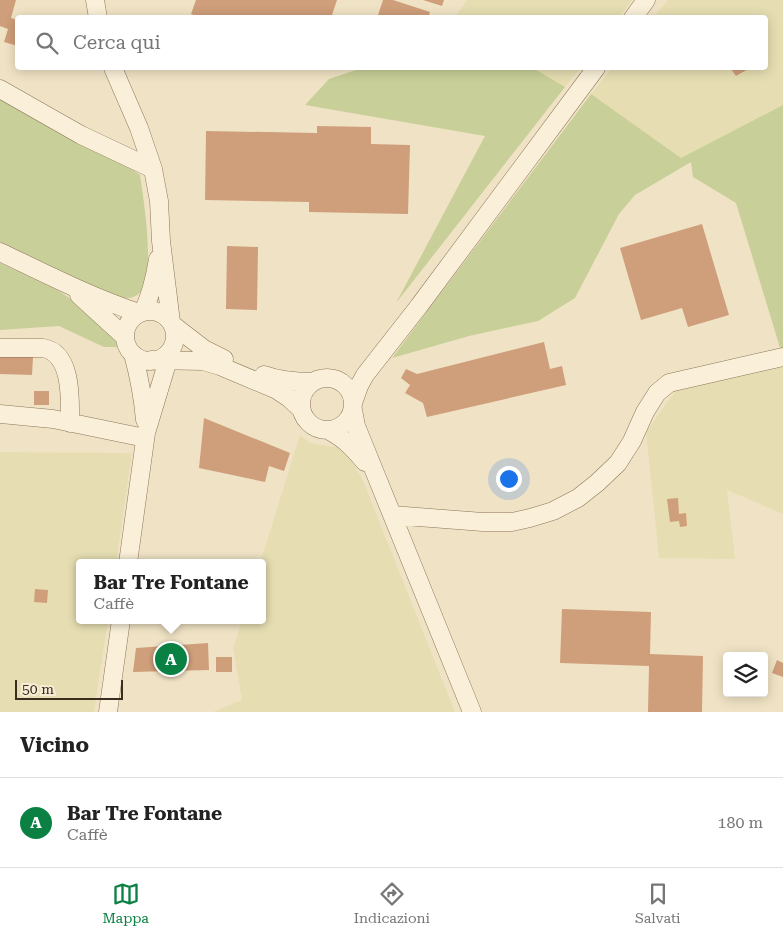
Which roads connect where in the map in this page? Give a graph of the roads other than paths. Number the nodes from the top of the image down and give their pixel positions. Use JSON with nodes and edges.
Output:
{"nodes":[{"id":1,"x":95,"y":0,"type":"edge"},
{"id":2,"x":646,"y":0,"type":"edge"},
{"id":3,"x":98,"y":15,"type":"edge"},
{"id":4,"x":635,"y":15,"type":"edge"},
{"id":5,"x":114,"y":70,"type":"edge"},
{"id":6,"x":595,"y":70,"type":"edge"},
{"id":7,"x":0,"y":89,"type":"edge"},
{"id":8,"x":153,"y":169,"type":"junction"},
{"id":9,"x":161,"y":241,"type":"junction"},
{"id":10,"x":0,"y":252,"type":"edge"},
{"id":11,"x":66,"y":284,"type":"junction"},
{"id":12,"x":141,"y":313,"type":"junction"},
{"id":13,"x":172,"y":324,"type":"junction"},
{"id":14,"x":125,"y":337,"type":"junction"},
{"id":15,"x":0,"y":348,"type":"edge"},
{"id":16,"x":133,"y":354,"type":"junction"},
{"id":17,"x":163,"y":357,"type":"junction"},
{"id":18,"x":783,"y":357,"type":"edge"},
{"id":19,"x":312,"y":382,"type":"junction"},
{"id":20,"x":353,"y":406,"type":"junction"},
{"id":21,"x":301,"y":409,"type":"junction"},
{"id":22,"x":0,"y":414,"type":"edge"},
{"id":23,"x":70,"y":423,"type":"junction"},
{"id":24,"x":328,"y":430,"type":"junction"},
{"id":25,"x":146,"y":436,"type":"junction"},
{"id":26,"x":376,"y":473,"type":"junction"},
{"id":27,"x":392,"y":515,"type":"junction"},
{"id":28,"x":129,"y":559,"type":"edge"},
{"id":29,"x":120,"y":624,"type":"edge"},
{"id":30,"x":108,"y":712,"type":"edge"},
{"id":31,"x":472,"y":712,"type":"edge"}],
"edges":[{"from":1,"to":3,"type":"street"},
{"from":2,"to":4,"type":"street"},
{"from":5,"to":8,"type":"street"},
{"from":6,"to":20,"type":"street"},
{"from":7,"to":8,"type":"street"},
{"from":8,"to":9,"type":"street"},
{"from":9,"to":12,"type":"street"},
{"from":9,"to":13,"type":"street"},
{"from":10,"to":11,"type":"street"},
{"from":11,"to":12,"type":"street"},
{"from":11,"to":14,"type":"street"},
{"from":12,"to":13,"type":"street"},
{"from":12,"to":14,"type":"street"},
{"from":13,"to":17,"type":"street"},
{"from":13,"to":19,"type":"street"},
{"from":14,"to":16,"type":"street"},
{"from":15,"to":23,"type":"street"},
{"from":16,"to":17,"type":"street"},
{"from":16,"to":25,"type":"street"},
{"from":17,"to":21,"type":"street"},
{"from":17,"to":25,"type":"street"},
{"from":18,"to":27,"type":"street"},
{"from":19,"to":20,"type":"street"},
{"from":19,"to":21,"type":"street"},
{"from":20,"to":24,"type":"street"},
{"from":20,"to":26,"type":"street"},
{"from":21,"to":24,"type":"street"},
{"from":22,"to":23,"type":"street"},
{"from":23,"to":25,"type":"street"},
{"from":24,"to":26,"type":"street"},
{"from":25,"to":28,"type":"street"},
{"from":26,"to":27,"type":"street"},
{"from":27,"to":31,"type":"street"},
{"from":29,"to":30,"type":"street"}]}
